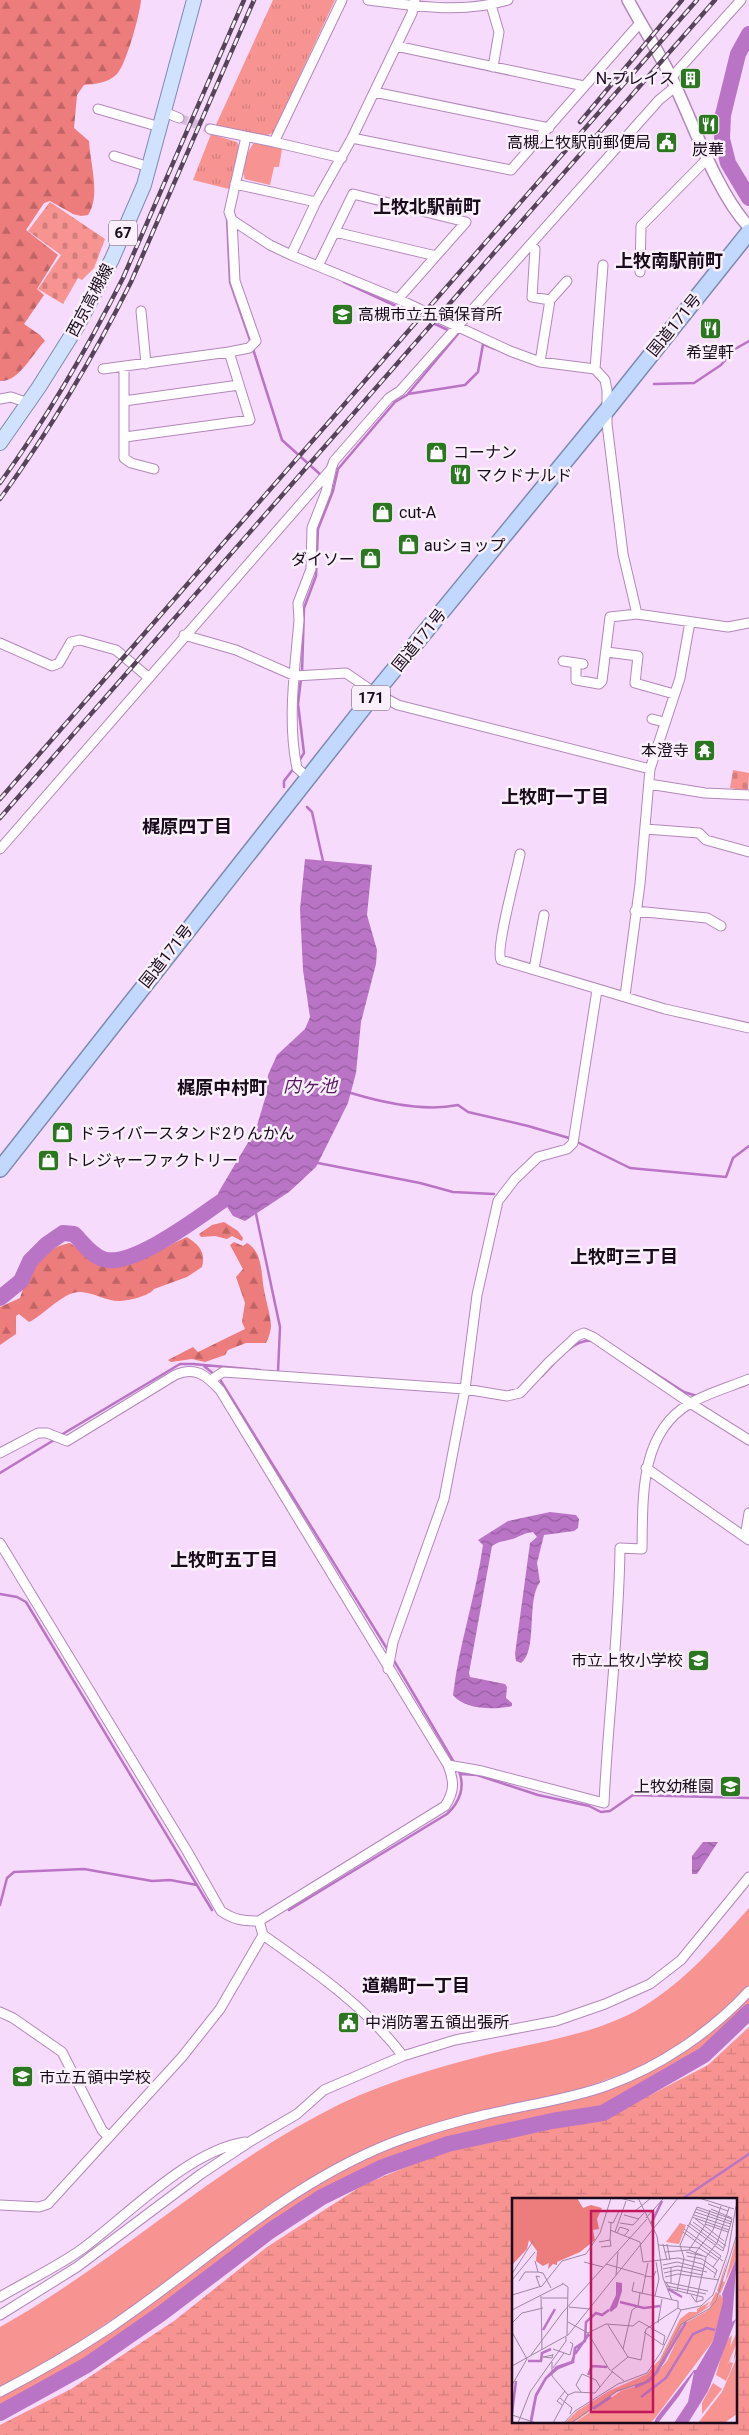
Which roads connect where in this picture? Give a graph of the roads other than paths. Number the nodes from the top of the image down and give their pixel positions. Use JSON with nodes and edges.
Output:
{"nodes":[{"id":1,"x":194,"y":0,"type":"edge"},
{"id":2,"x":342,"y":0,"type":"edge"},
{"id":3,"x":368,"y":0,"type":"edge"},
{"id":4,"x":508,"y":0,"type":"edge"},
{"id":5,"x":628,"y":0,"type":"edge"},
{"id":6,"x":740,"y":0,"type":"edge"},
{"id":7,"x":414,"y":3,"type":"edge"},
{"id":8,"x":492,"y":5,"type":"junction"},
{"id":9,"x":640,"y":23,"type":"junction"},
{"id":10,"x":396,"y":46,"type":"junction"},
{"id":11,"x":493,"y":67,"type":"junction"},
{"id":12,"x":673,"y":82,"type":"junction"},
{"id":13,"x":584,"y":86,"type":"junction"},
{"id":14,"x":374,"y":92,"type":"junction"},
{"id":15,"x":98,"y":109,"type":"dead end"},
{"id":16,"x":164,"y":112,"type":"junction"},
{"id":17,"x":179,"y":118,"type":"tunnel mouth"},
{"id":18,"x":160,"y":127,"type":"junction"},
{"id":19,"x":549,"y":128,"type":"junction"},
{"id":20,"x":210,"y":129,"type":"tunnel mouth"},
{"id":21,"x":246,"y":137,"type":"junction"},
{"id":22,"x":352,"y":138,"type":"junction"},
{"id":23,"x":274,"y":142,"type":"junction"},
{"id":24,"x":114,"y":156,"type":"dead end"},
{"id":25,"x":342,"y":158,"type":"junction"},
{"id":26,"x":708,"y":158,"type":"junction"},
{"id":27,"x":149,"y":167,"type":"junction"},
{"id":28,"x":235,"y":184,"type":"junction"},
{"id":29,"x":316,"y":202,"type":"junction"},
{"id":30,"x":232,"y":220,"type":"junction"},
{"id":31,"x":749,"y":227,"type":"edge"},
{"id":32,"x":335,"y":232,"type":"junction"},
{"id":33,"x":749,"y":232,"type":"edge"},
{"id":34,"x":531,"y":244,"type":"junction"},
{"id":35,"x":291,"y":255,"type":"junction"},
{"id":36,"x":436,"y":256,"type":"junction"},
{"id":37,"x":604,"y":265,"type":"dead end"},
{"id":38,"x":318,"y":266,"type":"junction"},
{"id":39,"x":640,"y":272,"type":"dead end"},
{"id":40,"x":566,"y":281,"type":"dead end"},
{"id":41,"x":398,"y":299,"type":"junction"},
{"id":42,"x":550,"y":300,"type":"junction"},
{"id":43,"x":141,"y":311,"type":"dead end"},
{"id":44,"x":457,"y":327,"type":"junction"},
{"id":45,"x":229,"y":352,"type":"junction"},
{"id":46,"x":540,"y":362,"type":"junction"},
{"id":47,"x":146,"y":364,"type":"junction"},
{"id":48,"x":124,"y":366,"type":"junction"},
{"id":49,"x":103,"y":369,"type":"dead end"},
{"id":50,"x":597,"y":371,"type":"junction"},
{"id":51,"x":238,"y":385,"type":"junction"},
{"id":52,"x":0,"y":399,"type":"edge"},
{"id":53,"x":124,"y":401,"type":"junction"},
{"id":54,"x":28,"y":403,"type":"junction"},
{"id":55,"x":607,"y":410,"type":"junction"},
{"id":56,"x":125,"y":437,"type":"junction"},
{"id":57,"x":0,"y":442,"type":"edge"},
{"id":58,"x":154,"y":469,"type":"dead end"},
{"id":59,"x":328,"y":478,"type":"junction"},
{"id":60,"x":637,"y":614,"type":"junction"},
{"id":61,"x":690,"y":622,"type":"junction"},
{"id":62,"x":749,"y":622,"type":"edge"},
{"id":63,"x":184,"y":635,"type":"junction"},
{"id":64,"x":0,"y":643,"type":"edge"},
{"id":65,"x":607,"y":652,"type":"junction"},
{"id":66,"x":563,"y":660,"type":"dead end"},
{"id":67,"x":295,"y":676,"type":"junction"},
{"id":68,"x":148,"y":677,"type":"junction"},
{"id":69,"x":375,"y":693,"type":"junction"},
{"id":70,"x":674,"y":694,"type":"junction"},
{"id":71,"x":652,"y":719,"type":"dead end"},
{"id":72,"x":664,"y":722,"type":"junction"},
{"id":73,"x":300,"y":769,"type":"junction"},
{"id":74,"x":650,"y":769,"type":"junction"},
{"id":75,"x":648,"y":784,"type":"junction"},
{"id":76,"x":749,"y":795,"type":"edge"},
{"id":77,"x":645,"y":829,"type":"junction"},
{"id":78,"x":0,"y":848,"type":"edge"},
{"id":79,"x":749,"y":852,"type":"edge"},
{"id":80,"x":520,"y":854,"type":"dead end"},
{"id":81,"x":635,"y":911,"type":"junction"},
{"id":82,"x":544,"y":915,"type":"dead end"},
{"id":83,"x":721,"y":926,"type":"dead end"},
{"id":84,"x":534,"y":968,"type":"junction"},
{"id":85,"x":597,"y":990,"type":"junction"},
{"id":86,"x":625,"y":996,"type":"junction"},
{"id":87,"x":749,"y":1028,"type":"edge"},
{"id":88,"x":0,"y":1169,"type":"edge"},
{"id":89,"x":749,"y":1379,"type":"edge"},
{"id":90,"x":211,"y":1380,"type":"junction"},
{"id":91,"x":465,"y":1389,"type":"junction"},
{"id":92,"x":690,"y":1403,"type":"junction"},
{"id":93,"x":749,"y":1440,"type":"edge"},
{"id":94,"x":0,"y":1453,"type":"edge"},
{"id":95,"x":646,"y":1468,"type":"junction"},
{"id":96,"x":749,"y":1513,"type":"edge"},
{"id":97,"x":747,"y":1539,"type":"edge"},
{"id":98,"x":0,"y":1543,"type":"edge"},
{"id":99,"x":388,"y":1669,"type":"junction"},
{"id":100,"x":448,"y":1765,"type":"junction"},
{"id":101,"x":749,"y":1877,"type":"edge"},
{"id":102,"x":259,"y":1922,"type":"junction"},
{"id":103,"x":263,"y":1935,"type":"junction"},
{"id":104,"x":749,"y":1991,"type":"edge"},
{"id":105,"x":0,"y":2012,"type":"edge"},
{"id":106,"x":403,"y":2056,"type":"junction"},
{"id":107,"x":109,"y":2136,"type":"junction"},
{"id":108,"x":250,"y":2141,"type":"junction"},
{"id":109,"x":0,"y":2206,"type":"edge"},
{"id":110,"x":0,"y":2297,"type":"edge"},
{"id":111,"x":0,"y":2315,"type":"edge"},
{"id":112,"x":0,"y":2392,"type":"edge"}],
"edges":[{"from":1,"to":16,"type":"main road","name":"西京高槻線","number":"67"},
{"from":2,"to":23,"type":"street"},
{"from":3,"to":7,"type":"street"},
{"from":4,"to":8,"type":"street"},
{"from":5,"to":9,"type":"street"},
{"from":6,"to":12,"type":"street"},
{"from":7,"to":8,"type":"street"},
{"from":7,"to":10,"type":"street"},
{"from":8,"to":11,"type":"street"},
{"from":9,"to":12,"type":"street"},
{"from":9,"to":13,"type":"street"},
{"from":10,"to":11,"type":"street"},
{"from":10,"to":14,"type":"street"},
{"from":11,"to":13,"type":"street"},
{"from":12,"to":26,"type":"street"},
{"from":12,"to":34,"type":"street"},
{"from":13,"to":19,"type":"street"},
{"from":14,"to":19,"type":"street"},
{"from":14,"to":22,"type":"street"},
{"from":15,"to":18,"type":"street"},
{"from":16,"to":17,"type":"street"},
{"from":16,"to":18,"type":"main road","name":"西京高槻線","number":"67"},
{"from":18,"to":27,"type":"main road","name":"西京高槻線","number":"67"},
{"from":19,"to":22,"type":"street"},
{"from":20,"to":21,"type":"street"},
{"from":21,"to":23,"type":"street"},
{"from":21,"to":28,"type":"street"},
{"from":22,"to":25,"type":"street"},
{"from":23,"to":25,"type":"street"},
{"from":24,"to":27,"type":"street"},
{"from":25,"to":29,"type":"street"},
{"from":26,"to":31,"type":"street"},
{"from":26,"to":39,"type":"street"},
{"from":27,"to":54,"type":"main road","name":"西京高槻線","number":"67"},
{"from":28,"to":29,"type":"street"},
{"from":28,"to":30,"type":"street"},
{"from":29,"to":35,"type":"street"},
{"from":30,"to":35,"type":"street"},
{"from":30,"to":45,"type":"street"},
{"from":32,"to":36,"type":"street"},
{"from":32,"to":36,"type":"street"},
{"from":32,"to":38,"type":"street"},
{"from":33,"to":55,"type":"highway","name":"国道171号","number":"171"},
{"from":34,"to":42,"type":"street"},
{"from":34,"to":44,"type":"street"},
{"from":35,"to":38,"type":"street"},
{"from":36,"to":41,"type":"street"},
{"from":37,"to":50,"type":"street"},
{"from":38,"to":41,"type":"street"},
{"from":40,"to":42,"type":"street"},
{"from":41,"to":44,"type":"street"},
{"from":42,"to":46,"type":"street"},
{"from":43,"to":47,"type":"street"},
{"from":44,"to":46,"type":"street"},
{"from":44,"to":59,"type":"street"},
{"from":45,"to":47,"type":"street"},
{"from":45,"to":51,"type":"street"},
{"from":46,"to":50,"type":"street"},
{"from":47,"to":48,"type":"street"},
{"from":48,"to":49,"type":"street"},
{"from":48,"to":53,"type":"street"},
{"from":50,"to":55,"type":"street"},
{"from":51,"to":53,"type":"street"},
{"from":51,"to":56,"type":"street"},
{"from":52,"to":54,"type":"street"},
{"from":53,"to":56,"type":"street"},
{"from":54,"to":57,"type":"main road","name":"西京高槻線","number":"67"},
{"from":55,"to":60,"type":"street"},
{"from":55,"to":69,"type":"highway","name":"国道171号","number":"171"},
{"from":56,"to":58,"type":"street"},
{"from":59,"to":63,"type":"street"},
{"from":59,"to":67,"type":"street"},
{"from":60,"to":61,"type":"street"},
{"from":60,"to":65,"type":"street"},
{"from":61,"to":62,"type":"street"},
{"from":61,"to":70,"type":"street"},
{"from":63,"to":67,"type":"street"},
{"from":63,"to":68,"type":"street"},
{"from":64,"to":68,"type":"street"},
{"from":65,"to":66,"type":"street"},
{"from":65,"to":70,"type":"street"},
{"from":67,"to":69,"type":"street"},
{"from":67,"to":73,"type":"street"},
{"from":68,"to":78,"type":"street"},
{"from":69,"to":73,"type":"highway","name":"国道171号","number":"171"},
{"from":69,"to":74,"type":"street"},
{"from":70,"to":72,"type":"street"},
{"from":71,"to":72,"type":"street"},
{"from":72,"to":74,"type":"street"},
{"from":73,"to":88,"type":"highway","name":"国道171号","number":"171"},
{"from":74,"to":75,"type":"street"},
{"from":75,"to":76,"type":"street"},
{"from":75,"to":77,"type":"street"},
{"from":77,"to":79,"type":"street"},
{"from":77,"to":81,"type":"street"},
{"from":80,"to":84,"type":"street"},
{"from":81,"to":83,"type":"street"},
{"from":81,"to":86,"type":"street"},
{"from":82,"to":84,"type":"street"},
{"from":84,"to":85,"type":"street"},
{"from":85,"to":86,"type":"street"},
{"from":85,"to":91,"type":"street"},
{"from":86,"to":87,"type":"street"},
{"from":89,"to":92,"type":"street"},
{"from":90,"to":91,"type":"street"},
{"from":90,"to":94,"type":"street"},
{"from":90,"to":99,"type":"street"},
{"from":91,"to":92,"type":"street"},
{"from":91,"to":99,"type":"street"},
{"from":92,"to":93,"type":"street"},
{"from":92,"to":95,"type":"street"},
{"from":95,"to":97,"type":"street"},
{"from":95,"to":100,"type":"street"},
{"from":96,"to":97,"type":"street"},
{"from":98,"to":102,"type":"street"},
{"from":99,"to":100,"type":"street"},
{"from":100,"to":102,"type":"street"},
{"from":101,"to":106,"type":"street"},
{"from":102,"to":103,"type":"street"},
{"from":103,"to":106,"type":"street"},
{"from":103,"to":107,"type":"street"},
{"from":104,"to":112,"type":"street"},
{"from":105,"to":107,"type":"street"},
{"from":106,"to":108,"type":"street"},
{"from":107,"to":109,"type":"street"},
{"from":108,"to":110,"type":"street"},
{"from":108,"to":111,"type":"street"}]}
